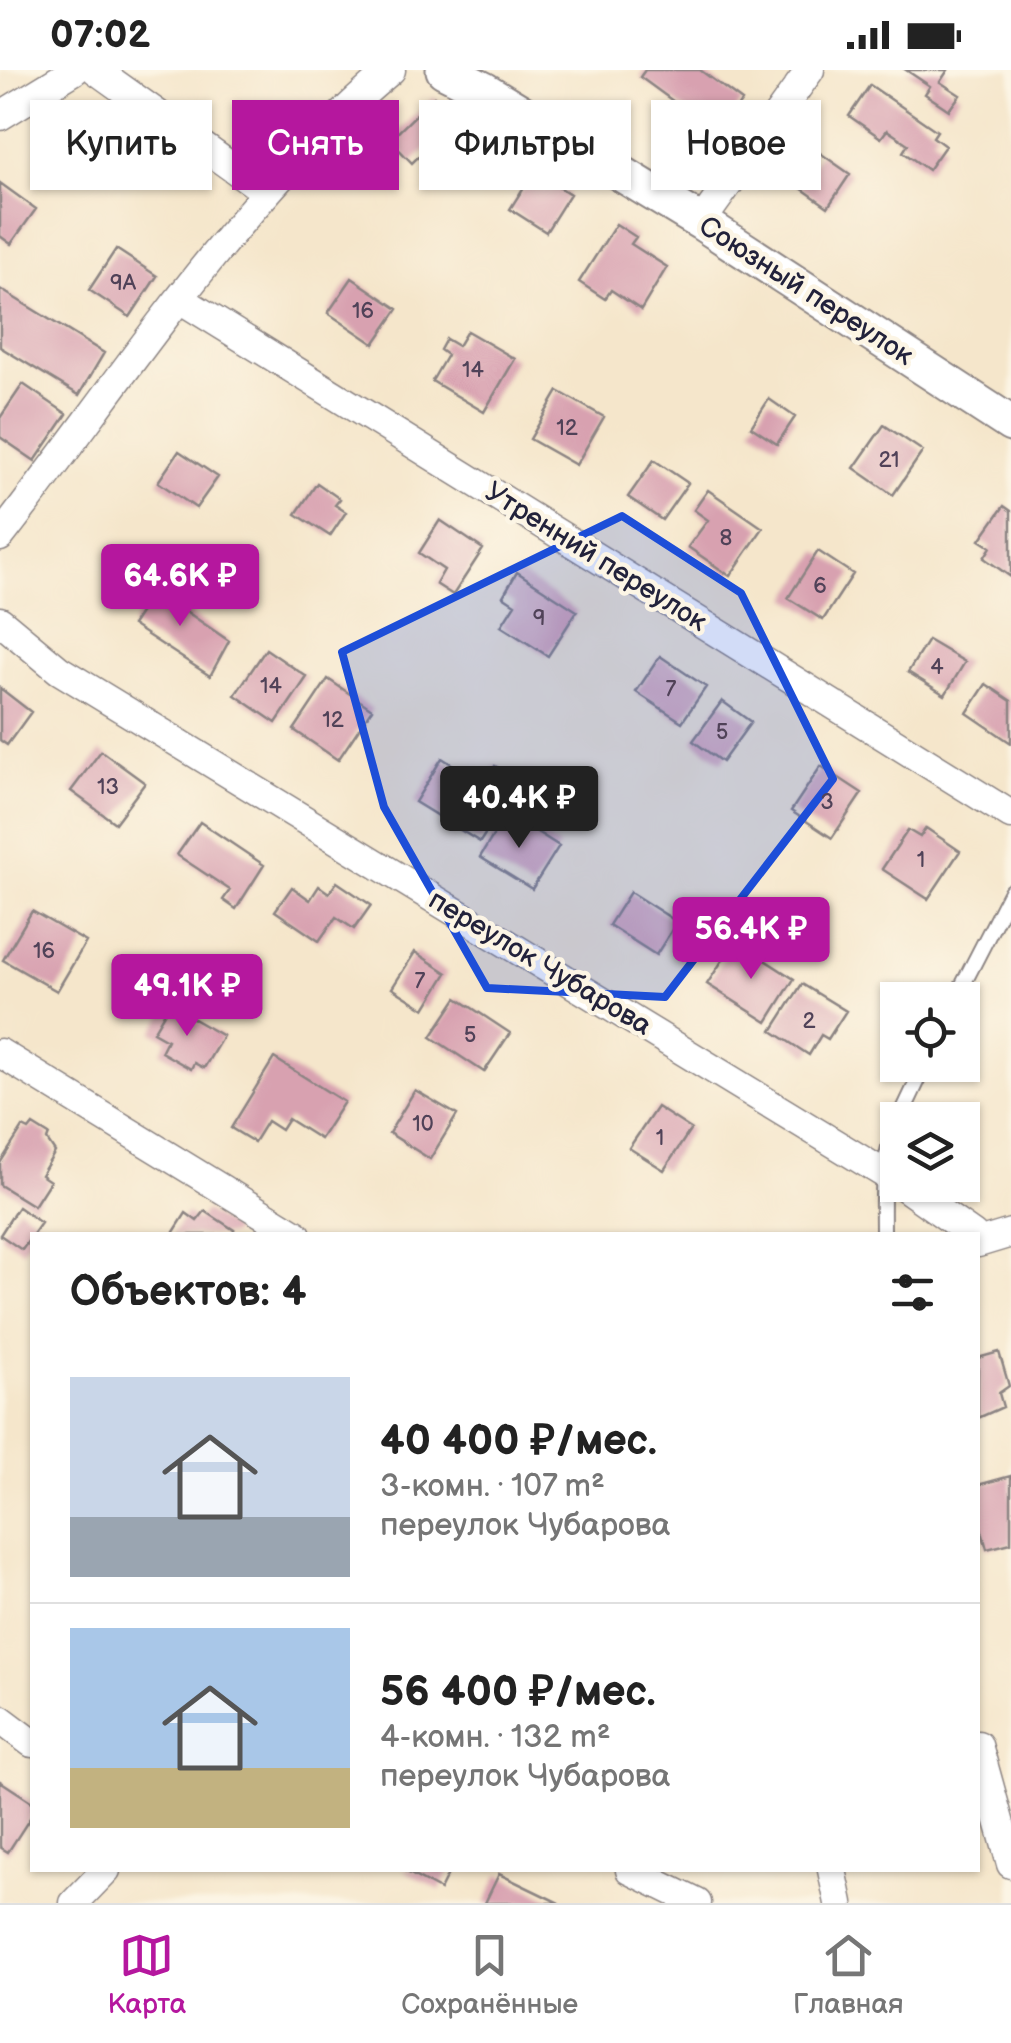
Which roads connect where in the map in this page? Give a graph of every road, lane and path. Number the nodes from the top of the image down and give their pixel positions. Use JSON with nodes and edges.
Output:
{"nodes":[{"id":1,"x":75,"y":70,"type":"edge"},
{"id":2,"x":96,"y":70,"type":"edge"},
{"id":3,"x":390,"y":70,"type":"edge"},
{"id":4,"x":444,"y":70,"type":"edge"},
{"id":5,"x":810,"y":70,"type":"edge"},
{"id":6,"x":0,"y":116,"type":"edge"},
{"id":7,"x":264,"y":191,"type":"junction"},
{"id":8,"x":700,"y":222,"type":"junction"},
{"id":9,"x":180,"y":299,"type":"junction"},
{"id":10,"x":1011,"y":424,"type":"edge"},
{"id":11,"x":0,"y":537,"type":"edge"},
{"id":12,"x":0,"y":621,"type":"edge"},
{"id":13,"x":1011,"y":816,"type":"edge"},
{"id":14,"x":1011,"y":890,"type":"edge"},
{"id":15,"x":964,"y":982,"type":"edge"},
{"id":16,"x":0,"y":1053,"type":"edge"},
{"id":17,"x":880,"y":1171,"type":"edge"},
{"id":18,"x":890,"y":1202,"type":"edge"},
{"id":19,"x":925,"y":1202,"type":"edge"},
{"id":20,"x":292,"y":1232,"type":"edge"},
{"id":21,"x":884,"y":1232,"type":"edge"},
{"id":22,"x":967,"y":1232,"type":"edge"},
{"id":23,"x":1011,"y":1233,"type":"edge"},
{"id":24,"x":980,"y":1240,"type":"edge"},
{"id":25,"x":0,"y":1718,"type":"edge"},
{"id":26,"x":30,"y":1741,"type":"edge"},
{"id":27,"x":980,"y":1752,"type":"edge"},
{"id":28,"x":1011,"y":1864,"type":"edge"},
{"id":29,"x":104,"y":1872,"type":"edge"},
{"id":30,"x":634,"y":1872,"type":"edge"},
{"id":31,"x":832,"y":1872,"type":"edge"},
{"id":32,"x":74,"y":1903,"type":"edge"},
{"id":33,"x":697,"y":1903,"type":"edge"},
{"id":34,"x":838,"y":1903,"type":"edge"}],
"edges":[{"from":1,"to":6,"type":"street"},
{"from":2,"to":7,"type":"street"},
{"from":3,"to":7,"type":"street"},
{"from":4,"to":8,"type":"street","name":"Союзный переулок"},
{"from":5,"to":8,"type":"street"},
{"from":7,"to":9,"type":"street"},
{"from":8,"to":10,"type":"street","name":"Союзный переулок"},
{"from":9,"to":11,"type":"street"},
{"from":9,"to":13,"type":"street","name":"Утренний переулок"},
{"from":12,"to":17,"type":"street","name":"переулок Чубарова"},
{"from":14,"to":15,"type":"lane"},
{"from":16,"to":20,"type":"street"},
{"from":18,"to":21,"type":"lane"},
{"from":19,"to":22,"type":"street","name":"переулок Чубарова"},
{"from":23,"to":24,"type":"street"},
{"from":25,"to":26,"type":"street"},
{"from":27,"to":28,"type":"street"},
{"from":29,"to":32,"type":"street"},
{"from":30,"to":33,"type":"street"},
{"from":31,"to":34,"type":"street"}]}
